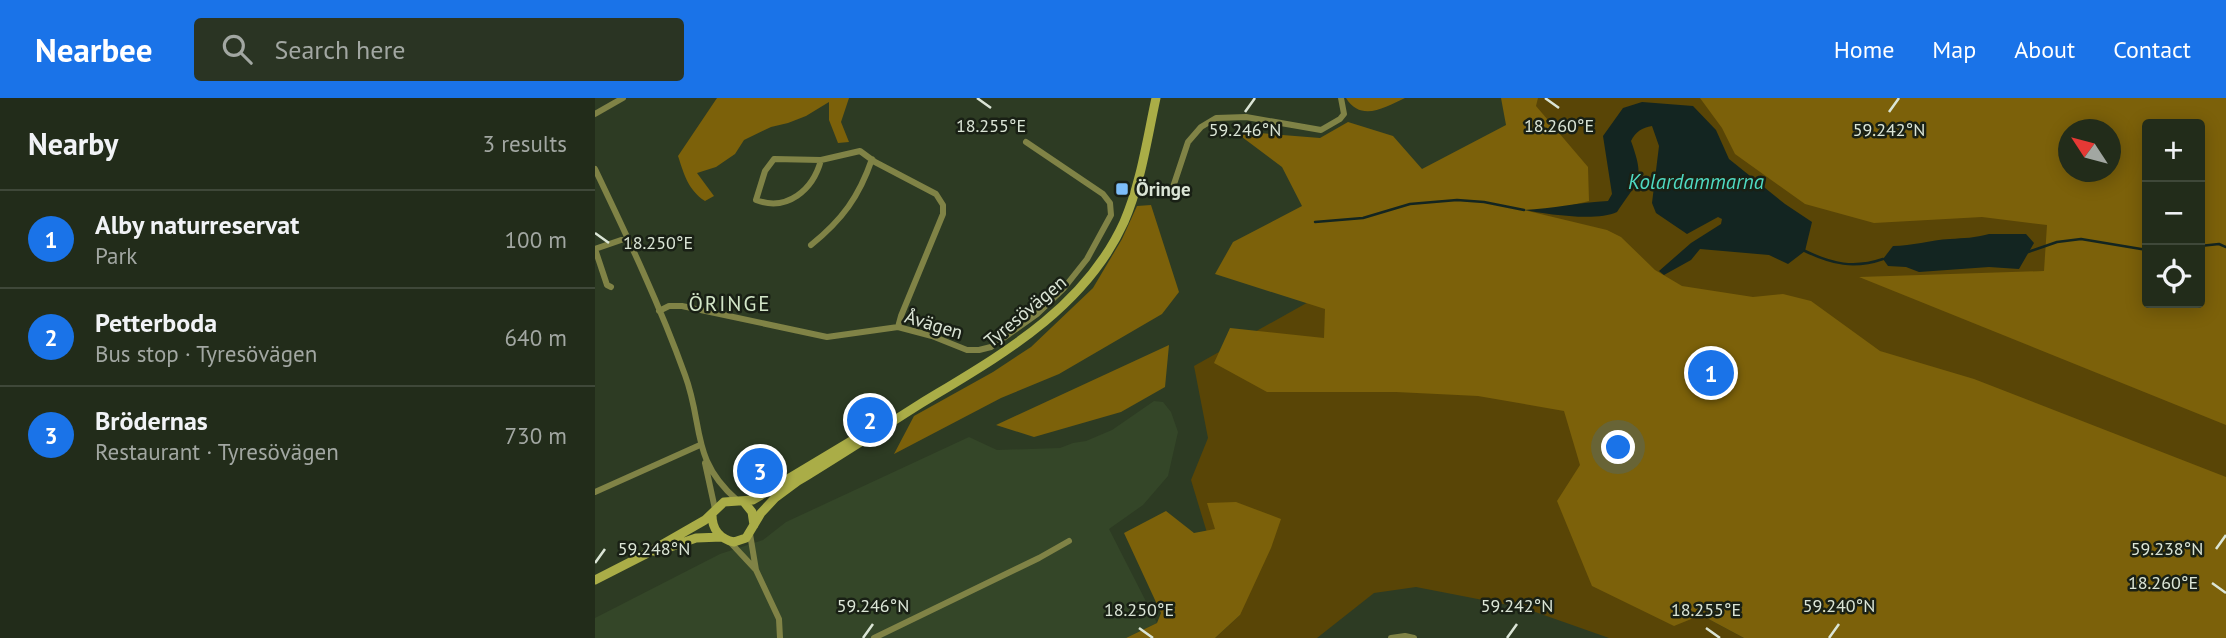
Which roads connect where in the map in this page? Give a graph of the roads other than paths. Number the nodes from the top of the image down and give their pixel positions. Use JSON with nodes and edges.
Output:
{"nodes":[{"id":1,"x":623,"y":98,"type":"edge"},
{"id":2,"x":1156,"y":98,"type":"edge"},
{"id":3,"x":1341,"y":98,"type":"edge"},
{"id":4,"x":595,"y":114,"type":"edge"},
{"id":5,"x":1026,"y":142,"type":"dead end"},
{"id":6,"x":821,"y":160,"type":"junction"},
{"id":7,"x":874,"y":160,"type":"junction"},
{"id":8,"x":595,"y":169,"type":"edge"},
{"id":9,"x":1137,"y":184,"type":"junction"},
{"id":10,"x":627,"y":238,"type":"junction"},
{"id":11,"x":811,"y":245,"type":"dead end"},
{"id":12,"x":595,"y":249,"type":"edge"},
{"id":13,"x":611,"y":287,"type":"dead end"},
{"id":14,"x":659,"y":311,"type":"junction"},
{"id":15,"x":898,"y":327,"type":"junction"},
{"id":16,"x":922,"y":403,"type":"junction"},
{"id":17,"x":700,"y":445,"type":"junction"},
{"id":18,"x":705,"y":458,"type":"junction"},
{"id":19,"x":595,"y":492,"type":"edge"},
{"id":20,"x":740,"y":501,"type":"junction"},
{"id":21,"x":714,"y":512,"type":"junction"},
{"id":22,"x":752,"y":529,"type":"junction"},
{"id":23,"x":725,"y":539,"type":"junction"},
{"id":24,"x":1069,"y":541,"type":"dead end"},
{"id":25,"x":645,"y":555,"type":"junction"},
{"id":26,"x":756,"y":570,"type":"junction"},
{"id":27,"x":595,"y":580,"type":"edge"},
{"id":28,"x":780,"y":638,"type":"edge"},
{"id":29,"x":874,"y":638,"type":"edge"},
{"id":30,"x":1391,"y":638,"type":"edge"},
{"id":31,"x":1414,"y":638,"type":"edge"}],
"edges":[{"from":1,"to":4,"type":"street"},
{"from":2,"to":9,"type":"main road","name":"Tyresövägen"},
{"from":3,"to":9,"type":"street"},
{"from":5,"to":15,"type":"street","name":"Åvägen"},
{"from":6,"to":6,"type":"street"},
{"from":6,"to":7,"type":"street"},
{"from":7,"to":11,"type":"street"},
{"from":7,"to":15,"type":"street"},
{"from":8,"to":10,"type":"street"},
{"from":9,"to":16,"type":"main road","name":"Tyresövägen"},
{"from":10,"to":12,"type":"street"},
{"from":10,"to":14,"type":"street"},
{"from":12,"to":13,"type":"street"},
{"from":14,"to":15,"type":"street","name":"Åvägen"},
{"from":14,"to":17,"type":"street"},
{"from":16,"to":20,"type":"main road","name":"Tyresövägen"},
{"from":16,"to":22,"type":"main road","name":"Tyresövägen"},
{"from":17,"to":18,"type":"street"},
{"from":17,"to":19,"type":"street"},
{"from":18,"to":20,"type":"street"},
{"from":18,"to":21,"type":"street"},
{"from":20,"to":21,"type":"main road","name":"Tyresövägen"},
{"from":20,"to":22,"type":"main road"},
{"from":21,"to":23,"type":"main road"},
{"from":21,"to":25,"type":"main road","name":"Tyresövägen"},
{"from":22,"to":23,"type":"main road","name":"Tyresövägen"},
{"from":22,"to":26,"type":"street"},
{"from":23,"to":25,"type":"main road","name":"Tyresövägen"},
{"from":23,"to":26,"type":"street"},
{"from":24,"to":29,"type":"street"},
{"from":25,"to":27,"type":"main road","name":"Tyresövägen"},
{"from":26,"to":28,"type":"street"},
{"from":30,"to":31,"type":"street"}]}
